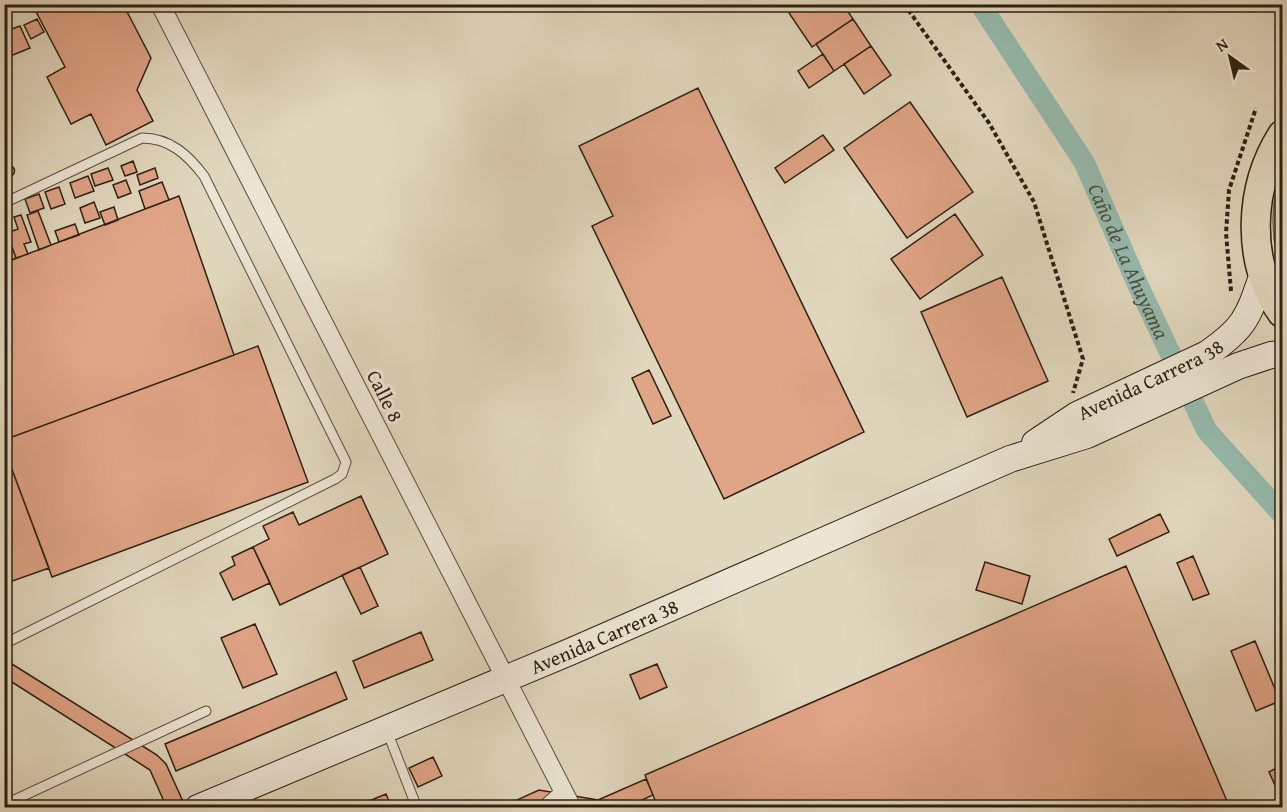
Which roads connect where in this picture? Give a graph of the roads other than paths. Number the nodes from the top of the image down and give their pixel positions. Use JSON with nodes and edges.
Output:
{"nodes":[{"id":1,"x":160,"y":4,"type":"edge"},
{"id":2,"x":1282,"y":118,"type":"edge"},
{"id":3,"x":1277,"y":143,"type":"edge"},
{"id":4,"x":4,"y":203,"type":"edge"},
{"id":5,"x":1263,"y":274,"type":"junction"},
{"id":6,"x":1282,"y":312,"type":"edge"},
{"id":7,"x":1282,"y":354,"type":"edge"},
{"id":8,"x":1214,"y":364,"type":"junction"},
{"id":9,"x":1112,"y":411,"type":"junction"},
{"id":10,"x":1010,"y":459,"type":"junction"},
{"id":11,"x":4,"y":644,"type":"edge"},
{"id":12,"x":504,"y":679,"type":"junction"},
{"id":13,"x":206,"y":711,"type":"dead end"},
{"id":14,"x":386,"y":729,"type":"junction"},
{"id":15,"x":568,"y":800,"type":"edge"},
{"id":16,"x":4,"y":802,"type":"edge"},
{"id":17,"x":198,"y":807,"type":"edge"},
{"id":18,"x":417,"y":807,"type":"edge"},
{"id":19,"x":547,"y":807,"type":"edge"}],
"edges":[{"from":1,"to":12,"type":"street","name":"Calle 8"},
{"from":2,"to":3,"type":"main road"},
{"from":3,"to":5,"type":"main road"},
{"from":4,"to":11,"type":"lane"},
{"from":5,"to":6,"type":"main road"},
{"from":5,"to":8,"type":"street","name":"Avenida Carrera 38"},
{"from":7,"to":8,"type":"street","name":"Avenida Carrera 38"},
{"from":8,"to":9,"type":"street","name":"Avenida Carrera 38"},
{"from":9,"to":10,"type":"street","name":"Avenida Carrera 38"},
{"from":9,"to":10,"type":"street","name":"Avenida Carrera 38"},
{"from":10,"to":12,"type":"street","name":"Avenida Carrera 38"},
{"from":12,"to":14,"type":"street","name":"Avenida Carrera 38"},
{"from":12,"to":15,"type":"street","name":"Calle 8"},
{"from":13,"to":16,"type":"lane"},
{"from":14,"to":17,"type":"street","name":"Avenida Carrera 38"},
{"from":14,"to":18,"type":"lane"},
{"from":15,"to":19,"type":"street"}]}
